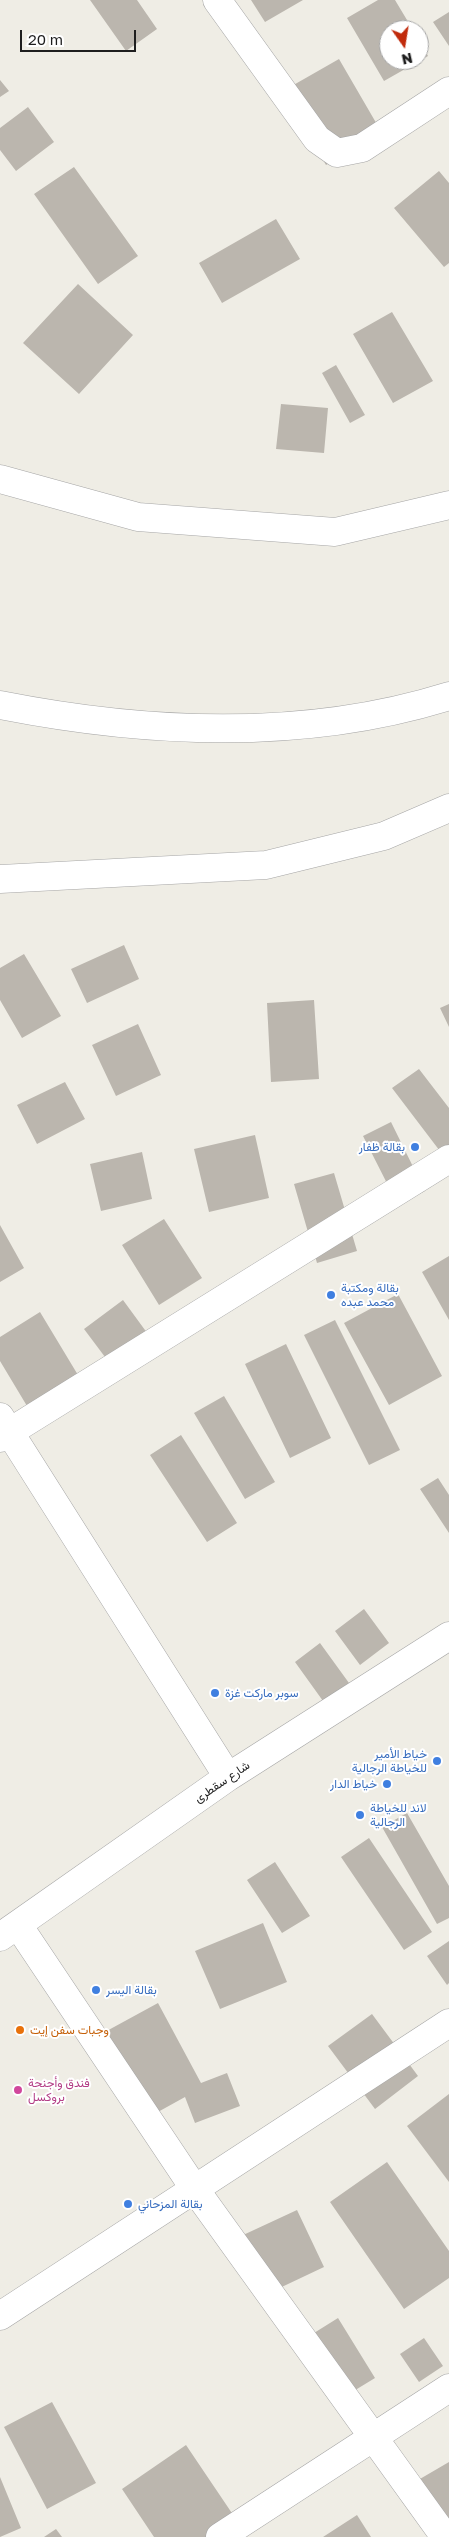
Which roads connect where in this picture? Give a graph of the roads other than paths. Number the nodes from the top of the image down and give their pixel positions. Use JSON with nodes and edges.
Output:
{"nodes":[{"id":1,"x":218,"y":0,"type":"edge"},
{"id":2,"x":449,"y":91,"type":"edge"},
{"id":3,"x":0,"y":479,"type":"edge"},
{"id":4,"x":449,"y":505,"type":"edge"},
{"id":5,"x":449,"y":696,"type":"edge"},
{"id":6,"x":0,"y":705,"type":"edge"},
{"id":7,"x":449,"y":808,"type":"edge"},
{"id":8,"x":0,"y":879,"type":"edge"},
{"id":9,"x":449,"y":1159,"type":"edge"},
{"id":10,"x":3,"y":1429,"type":"edge"},
{"id":11,"x":449,"y":1636,"type":"edge"},
{"id":12,"x":228,"y":1778,"type":"junction"},
{"id":13,"x":9,"y":1931,"type":"edge"},
{"id":14,"x":449,"y":2023,"type":"edge"},
{"id":15,"x":194,"y":2188,"type":"junction"},
{"id":16,"x":0,"y":2316,"type":"edge"},
{"id":17,"x":449,"y":2388,"type":"edge"},
{"id":18,"x":372,"y":2437,"type":"junction"},
{"id":19,"x":220,"y":2537,"type":"edge"},
{"id":20,"x":445,"y":2537,"type":"edge"}],
"edges":[{"from":1,"to":2,"type":"street"},
{"from":3,"to":4,"type":"street"},
{"from":5,"to":6,"type":"street"},
{"from":7,"to":8,"type":"street"},
{"from":9,"to":10,"type":"street"},
{"from":10,"to":12,"type":"street"},
{"from":11,"to":12,"type":"street","name":"شارع سقطرى"},
{"from":12,"to":13,"type":"street","name":"شارع سقطرى"},
{"from":13,"to":15,"type":"street"},
{"from":14,"to":15,"type":"street"},
{"from":15,"to":16,"type":"street"},
{"from":15,"to":18,"type":"street"},
{"from":17,"to":18,"type":"street"},
{"from":18,"to":19,"type":"street"},
{"from":18,"to":20,"type":"street"}]}
